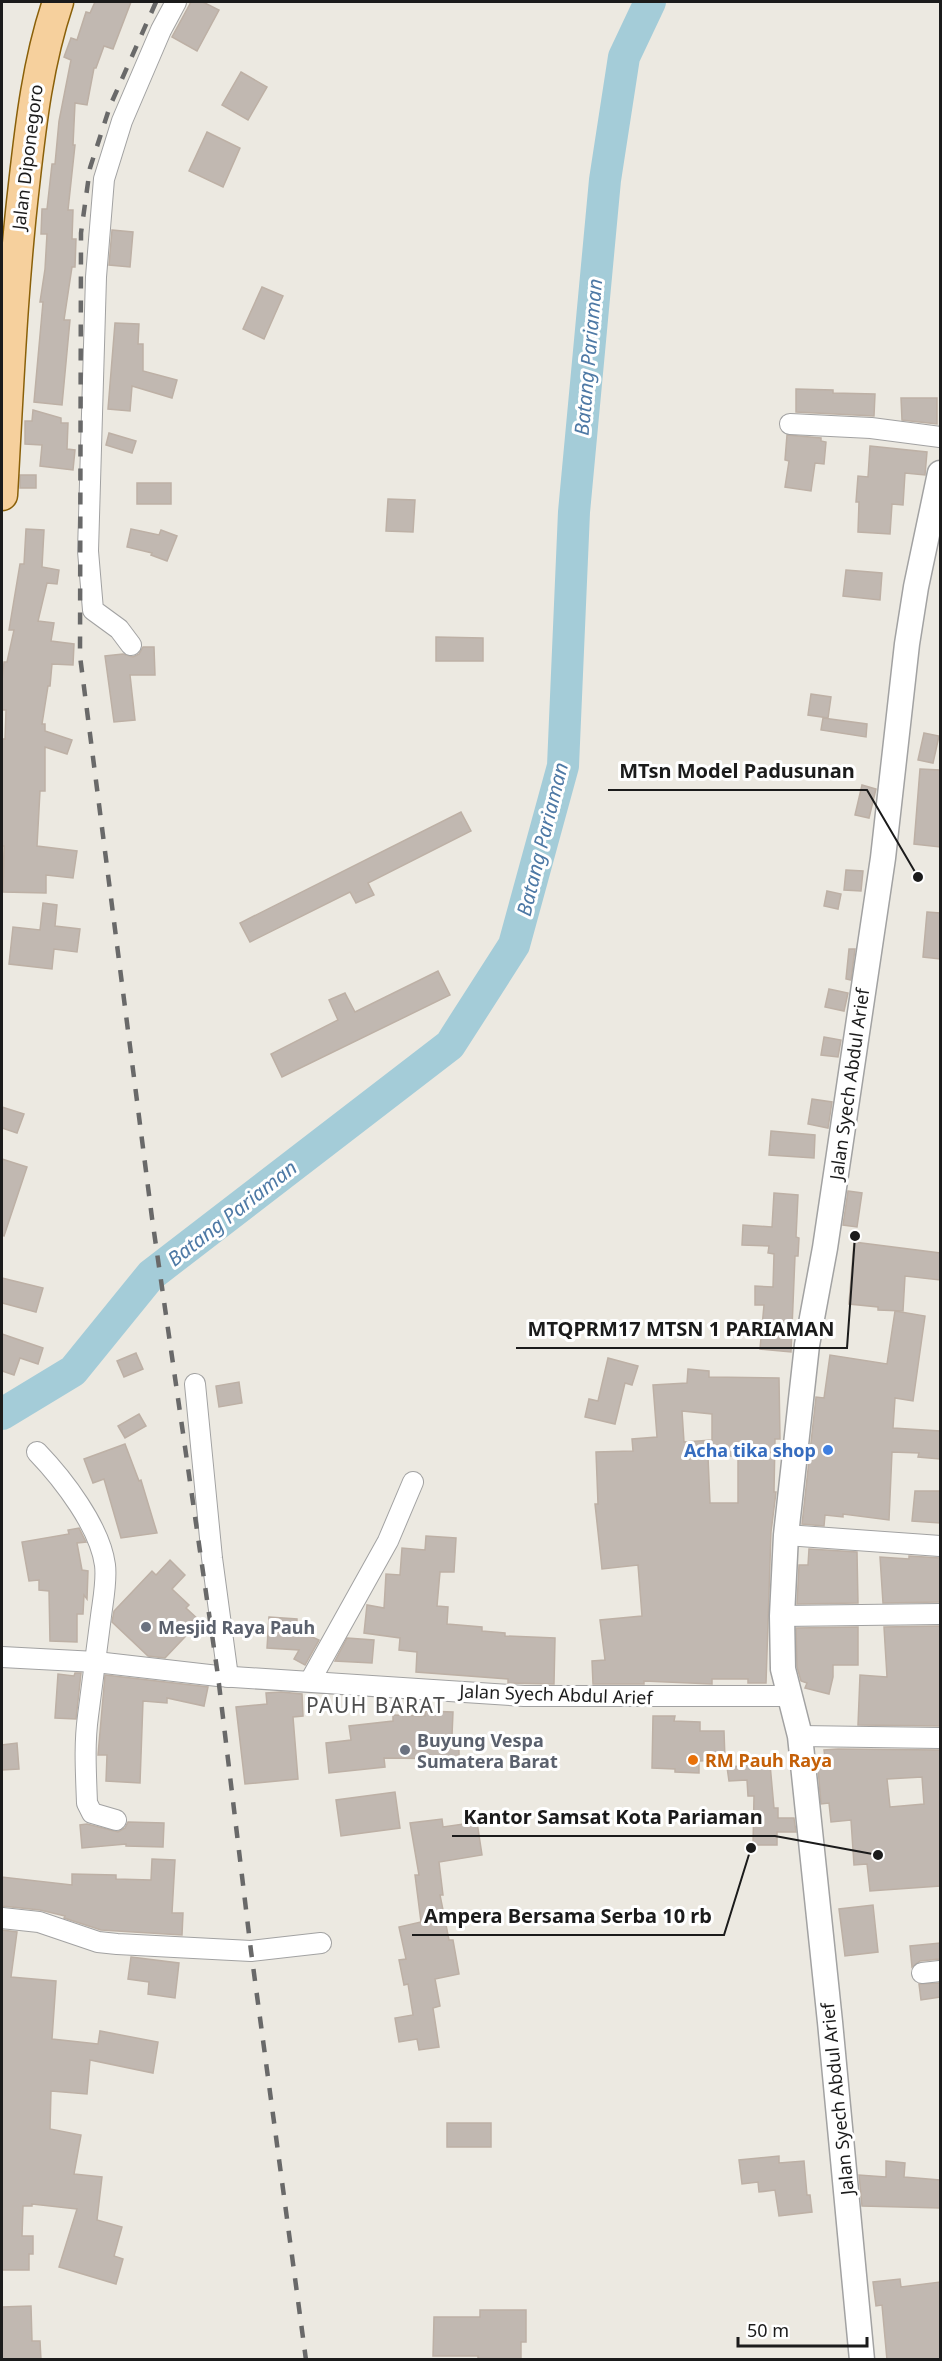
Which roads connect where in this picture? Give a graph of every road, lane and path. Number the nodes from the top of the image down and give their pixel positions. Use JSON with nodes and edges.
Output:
{"nodes":[{"id":1,"x":58,"y":2,"type":"edge"},
{"id":2,"x":176,"y":2,"type":"edge"},
{"id":3,"x":9,"y":238,"type":"edge"},
{"id":4,"x":790,"y":423,"type":"dead end"},
{"id":5,"x":940,"y":437,"type":"edge"},
{"id":6,"x":940,"y":473,"type":"edge"},
{"id":7,"x":2,"y":495,"type":"edge"},
{"id":8,"x":131,"y":645,"type":"dead end"},
{"id":9,"x":195,"y":1384,"type":"dead end"},
{"id":10,"x":37,"y":1452,"type":"dead end"},
{"id":11,"x":413,"y":1482,"type":"dead end"},
{"id":12,"x":786,"y":1535,"type":"junction"},
{"id":13,"x":940,"y":1546,"type":"edge"},
{"id":14,"x":940,"y":1614,"type":"edge"},
{"id":15,"x":782,"y":1616,"type":"junction"},
{"id":16,"x":2,"y":1657,"type":"edge"},
{"id":17,"x":96,"y":1662,"type":"junction"},
{"id":18,"x":228,"y":1677,"type":"junction"},
{"id":19,"x":310,"y":1681,"type":"junction"},
{"id":20,"x":788,"y":1696,"type":"junction"},
{"id":21,"x":800,"y":1736,"type":"junction"},
{"id":22,"x":940,"y":1738,"type":"edge"},
{"id":23,"x":116,"y":1820,"type":"dead end"},
{"id":24,"x":2,"y":1918,"type":"edge"},
{"id":25,"x":321,"y":1943,"type":"dead end"},
{"id":26,"x":862,"y":2360,"type":"edge"}],
"edges":[{"from":1,"to":3,"type":"main road","name":"Jalan Diponegoro"},
{"from":2,"to":8,"type":"street"},
{"from":3,"to":7,"type":"main road","name":"Jalan Diponegoro"},
{"from":4,"to":5,"type":"street"},
{"from":6,"to":12,"type":"street","name":"Jalan Syech Abdul Arief"},
{"from":9,"to":18,"type":"street"},
{"from":10,"to":17,"type":"street"},
{"from":11,"to":19,"type":"street"},
{"from":12,"to":13,"type":"street"},
{"from":12,"to":15,"type":"street","name":"Jalan Syech Abdul Arief"},
{"from":14,"to":15,"type":"street"},
{"from":15,"to":20,"type":"street","name":"Jalan Syech Abdul Arief"},
{"from":16,"to":17,"type":"street","name":"Jalan Syech Abdul Arief"},
{"from":17,"to":18,"type":"street","name":"Jalan Syech Abdul Arief"},
{"from":17,"to":23,"type":"street"},
{"from":18,"to":19,"type":"street","name":"Jalan Syech Abdul Arief"},
{"from":19,"to":20,"type":"street","name":"Jalan Syech Abdul Arief"},
{"from":20,"to":21,"type":"street","name":"Jalan Syech Abdul Arief"},
{"from":21,"to":22,"type":"street"},
{"from":21,"to":26,"type":"street","name":"Jalan Syech Abdul Arief"},
{"from":24,"to":25,"type":"street"}]}
